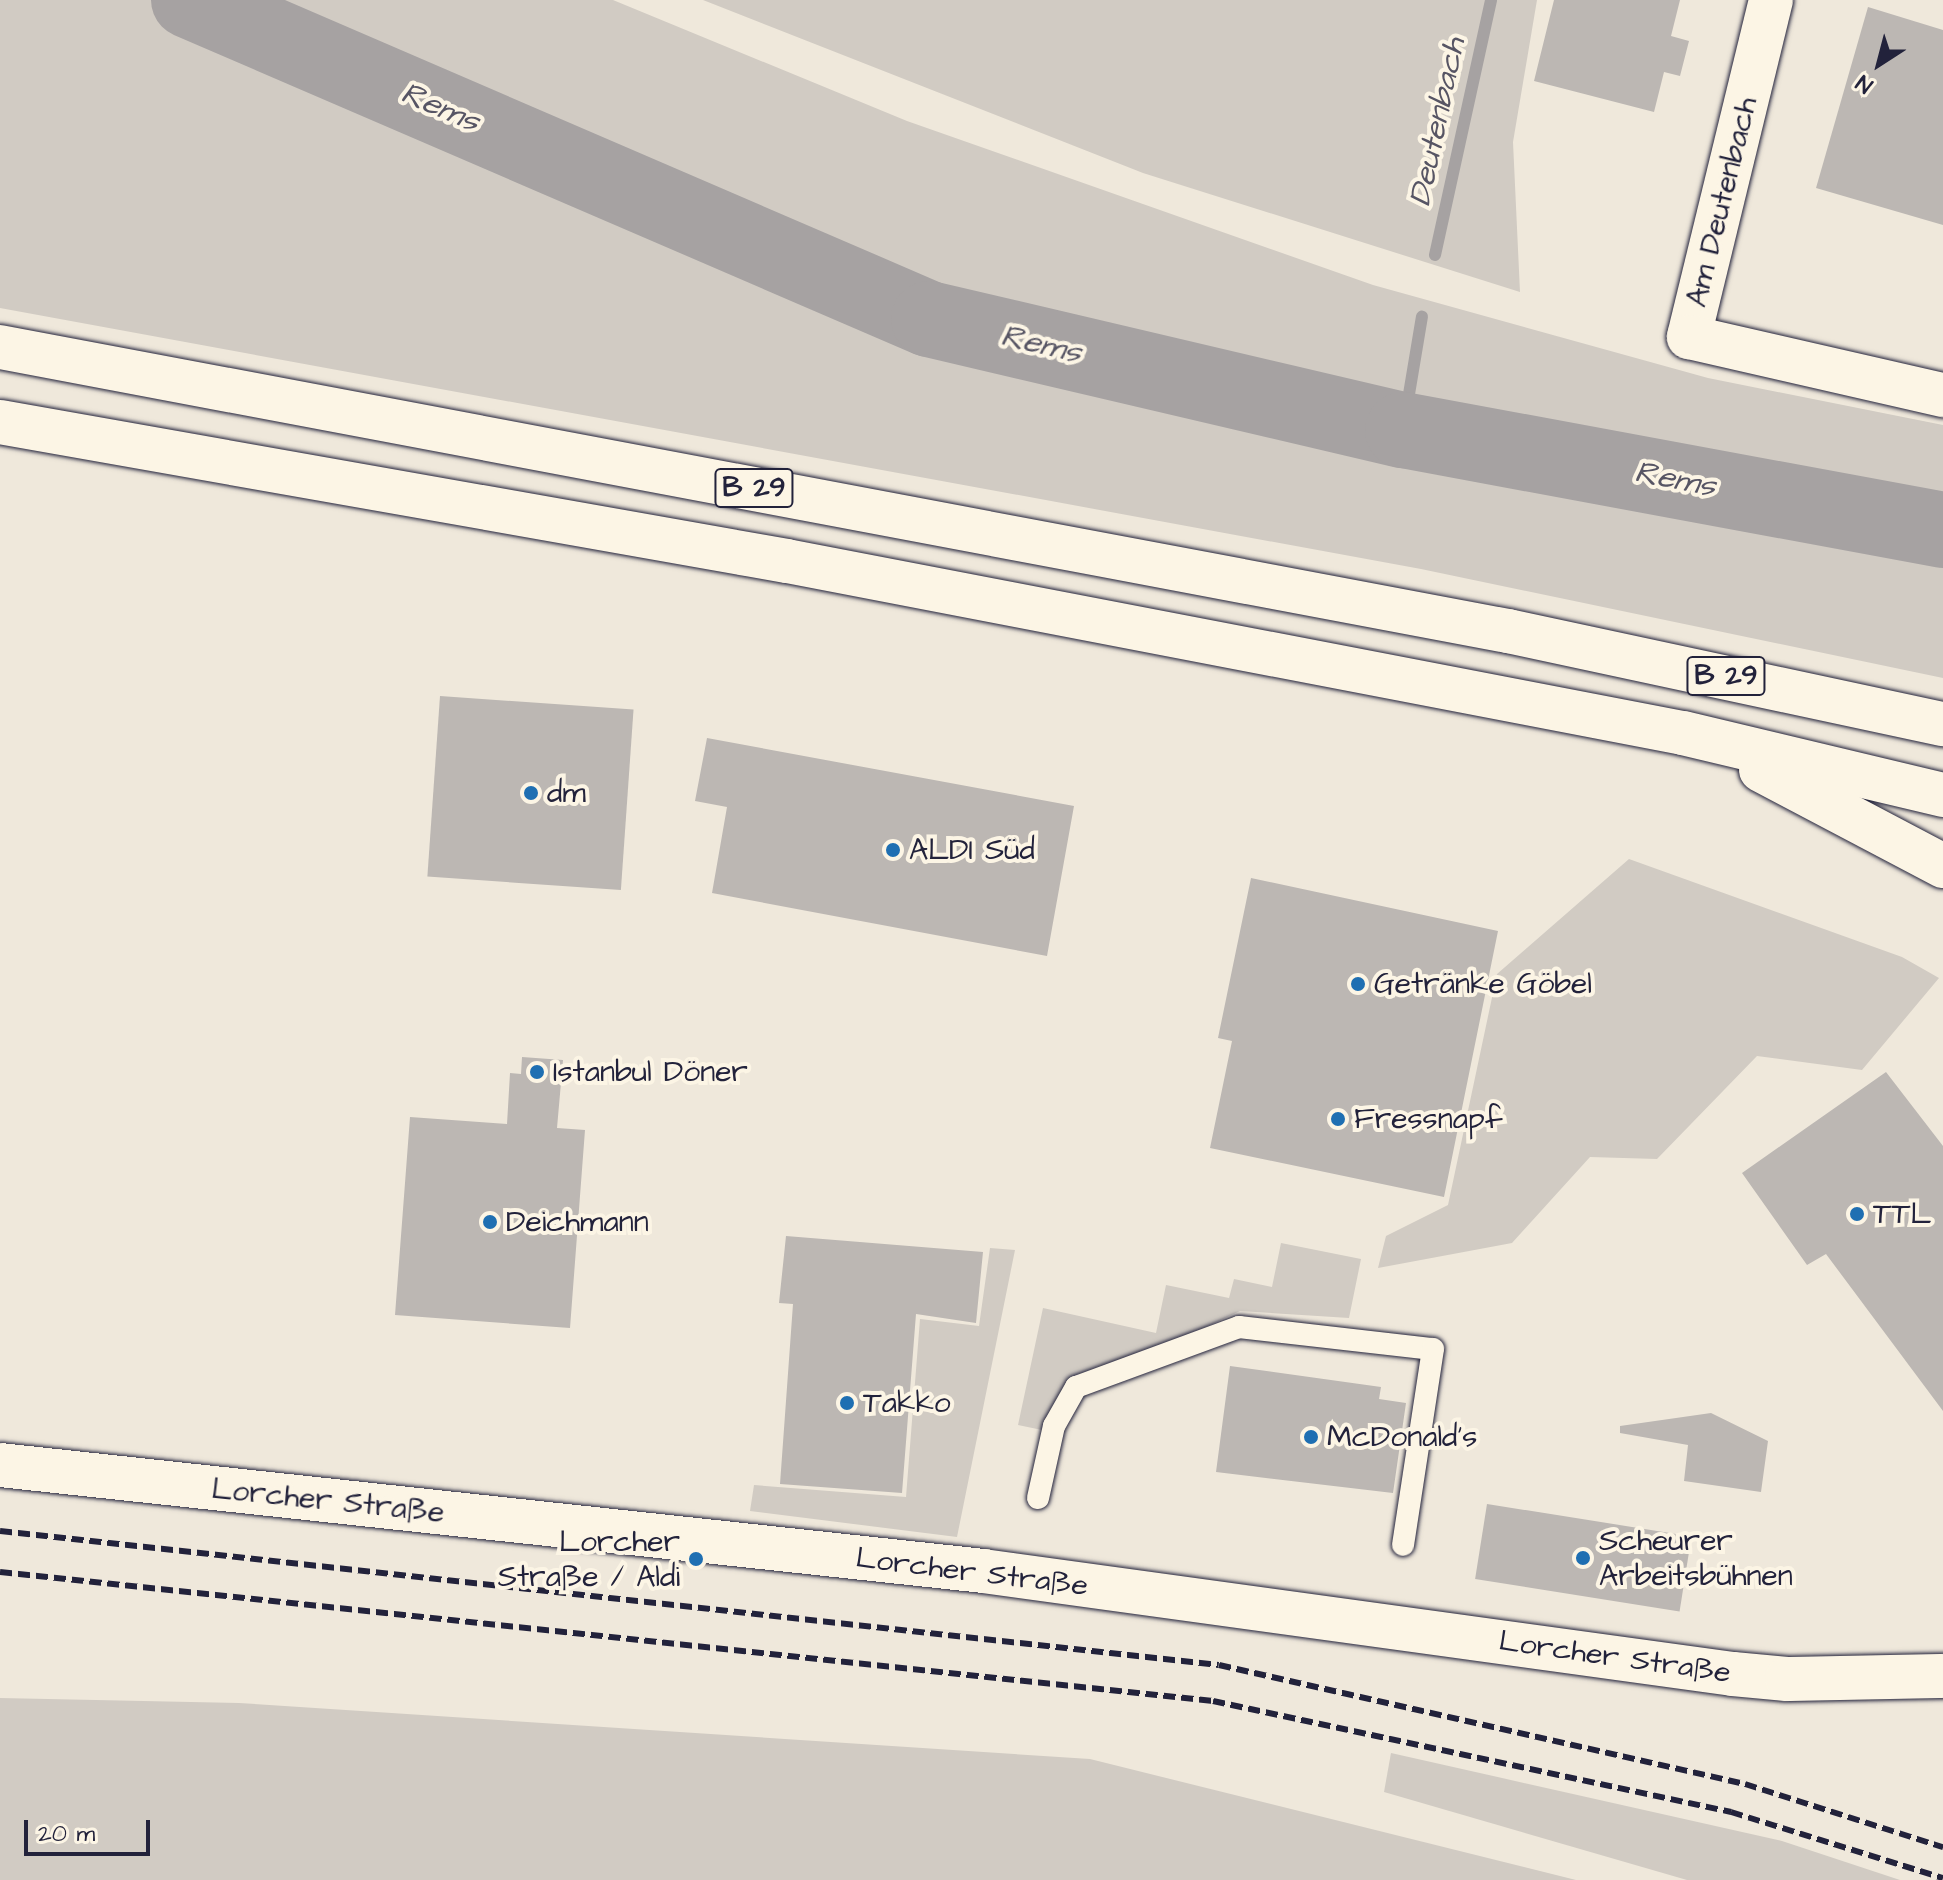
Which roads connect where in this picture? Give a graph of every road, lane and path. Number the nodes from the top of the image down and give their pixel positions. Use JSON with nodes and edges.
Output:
{"nodes":[{"id":1,"x":1771,"y":0,"type":"edge"},
{"id":2,"x":0,"y":347,"type":"edge"},
{"id":3,"x":1943,"y":395,"type":"edge"},
{"id":4,"x":0,"y":422,"type":"edge"},
{"id":5,"x":1943,"y":724,"type":"edge"},
{"id":6,"x":1683,"y":733,"type":"junction"},
{"id":7,"x":1943,"y":795,"type":"edge"},
{"id":8,"x":1943,"y":866,"type":"edge"},
{"id":9,"x":0,"y":1465,"type":"edge"},
{"id":10,"x":1038,"y":1498,"type":"dead end"},
{"id":11,"x":1403,"y":1545,"type":"dead end"},
{"id":12,"x":1943,"y":1676,"type":"edge"}],
"edges":[{"from":1,"to":3,"type":"main road","name":"Am Deutenbach"},
{"from":2,"to":5,"type":"main road","number":"B 29"},
{"from":4,"to":6,"type":"main road","number":"B 29"},
{"from":6,"to":7,"type":"main road","number":"B 29"},
{"from":6,"to":8,"type":"main road"},
{"from":9,"to":12,"type":"main road","name":"Lorcher Straße"},
{"from":10,"to":11,"type":"lane"}]}
